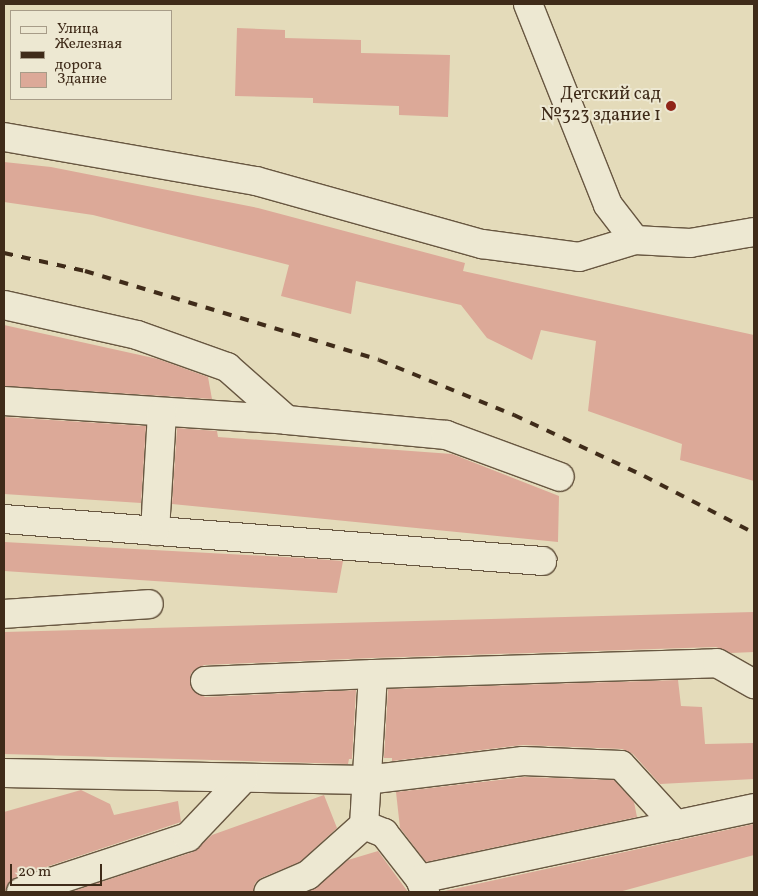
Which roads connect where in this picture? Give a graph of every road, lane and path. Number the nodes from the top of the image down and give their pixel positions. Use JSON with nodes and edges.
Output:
{"nodes":[{"id":1,"x":528,"y":4,"type":"edge"},
{"id":2,"x":4,"y":137,"type":"edge"},
{"id":3,"x":754,"y":232,"type":"edge"},
{"id":4,"x":635,"y":240,"type":"junction"},
{"id":5,"x":4,"y":305,"type":"edge"},
{"id":6,"x":4,"y":401,"type":"edge"},
{"id":7,"x":162,"y":412,"type":"junction"},
{"id":8,"x":287,"y":420,"type":"junction"},
{"id":9,"x":560,"y":477,"type":"dead end"},
{"id":10,"x":4,"y":519,"type":"edge"},
{"id":11,"x":155,"y":531,"type":"junction"},
{"id":12,"x":542,"y":561,"type":"dead end"},
{"id":13,"x":149,"y":604,"type":"dead end"},
{"id":14,"x":4,"y":614,"type":"edge"},
{"id":15,"x":373,"y":674,"type":"junction"},
{"id":16,"x":205,"y":681,"type":"dead end"},
{"id":17,"x":754,"y":684,"type":"edge"},
{"id":18,"x":4,"y":773,"type":"edge"},
{"id":19,"x":244,"y":778,"type":"junction"},
{"id":20,"x":366,"y":780,"type":"junction"},
{"id":21,"x":754,"y":808,"type":"edge"},
{"id":22,"x":364,"y":825,"type":"junction"},
{"id":23,"x":676,"y":825,"type":"junction"},
{"id":24,"x":312,"y":884,"type":"edge"},
{"id":25,"x":423,"y":886,"type":"edge"},
{"id":26,"x":21,"y":892,"type":"edge"},
{"id":27,"x":268,"y":892,"type":"edge"}],
"edges":[{"from":1,"to":4,"type":"street"},
{"from":2,"to":4,"type":"street"},
{"from":3,"to":4,"type":"street"},
{"from":5,"to":8,"type":"street"},
{"from":6,"to":7,"type":"street"},
{"from":7,"to":8,"type":"street"},
{"from":7,"to":11,"type":"street"},
{"from":8,"to":9,"type":"street"},
{"from":10,"to":11,"type":"street"},
{"from":11,"to":12,"type":"street"},
{"from":13,"to":14,"type":"street"},
{"from":15,"to":16,"type":"street"},
{"from":15,"to":17,"type":"street"},
{"from":15,"to":20,"type":"street"},
{"from":18,"to":19,"type":"street"},
{"from":19,"to":20,"type":"street"},
{"from":19,"to":26,"type":"street"},
{"from":20,"to":22,"type":"street"},
{"from":20,"to":23,"type":"street"},
{"from":21,"to":23,"type":"street"},
{"from":22,"to":24,"type":"street"},
{"from":22,"to":25,"type":"street"},
{"from":23,"to":25,"type":"street"},
{"from":24,"to":27,"type":"street"}]}
